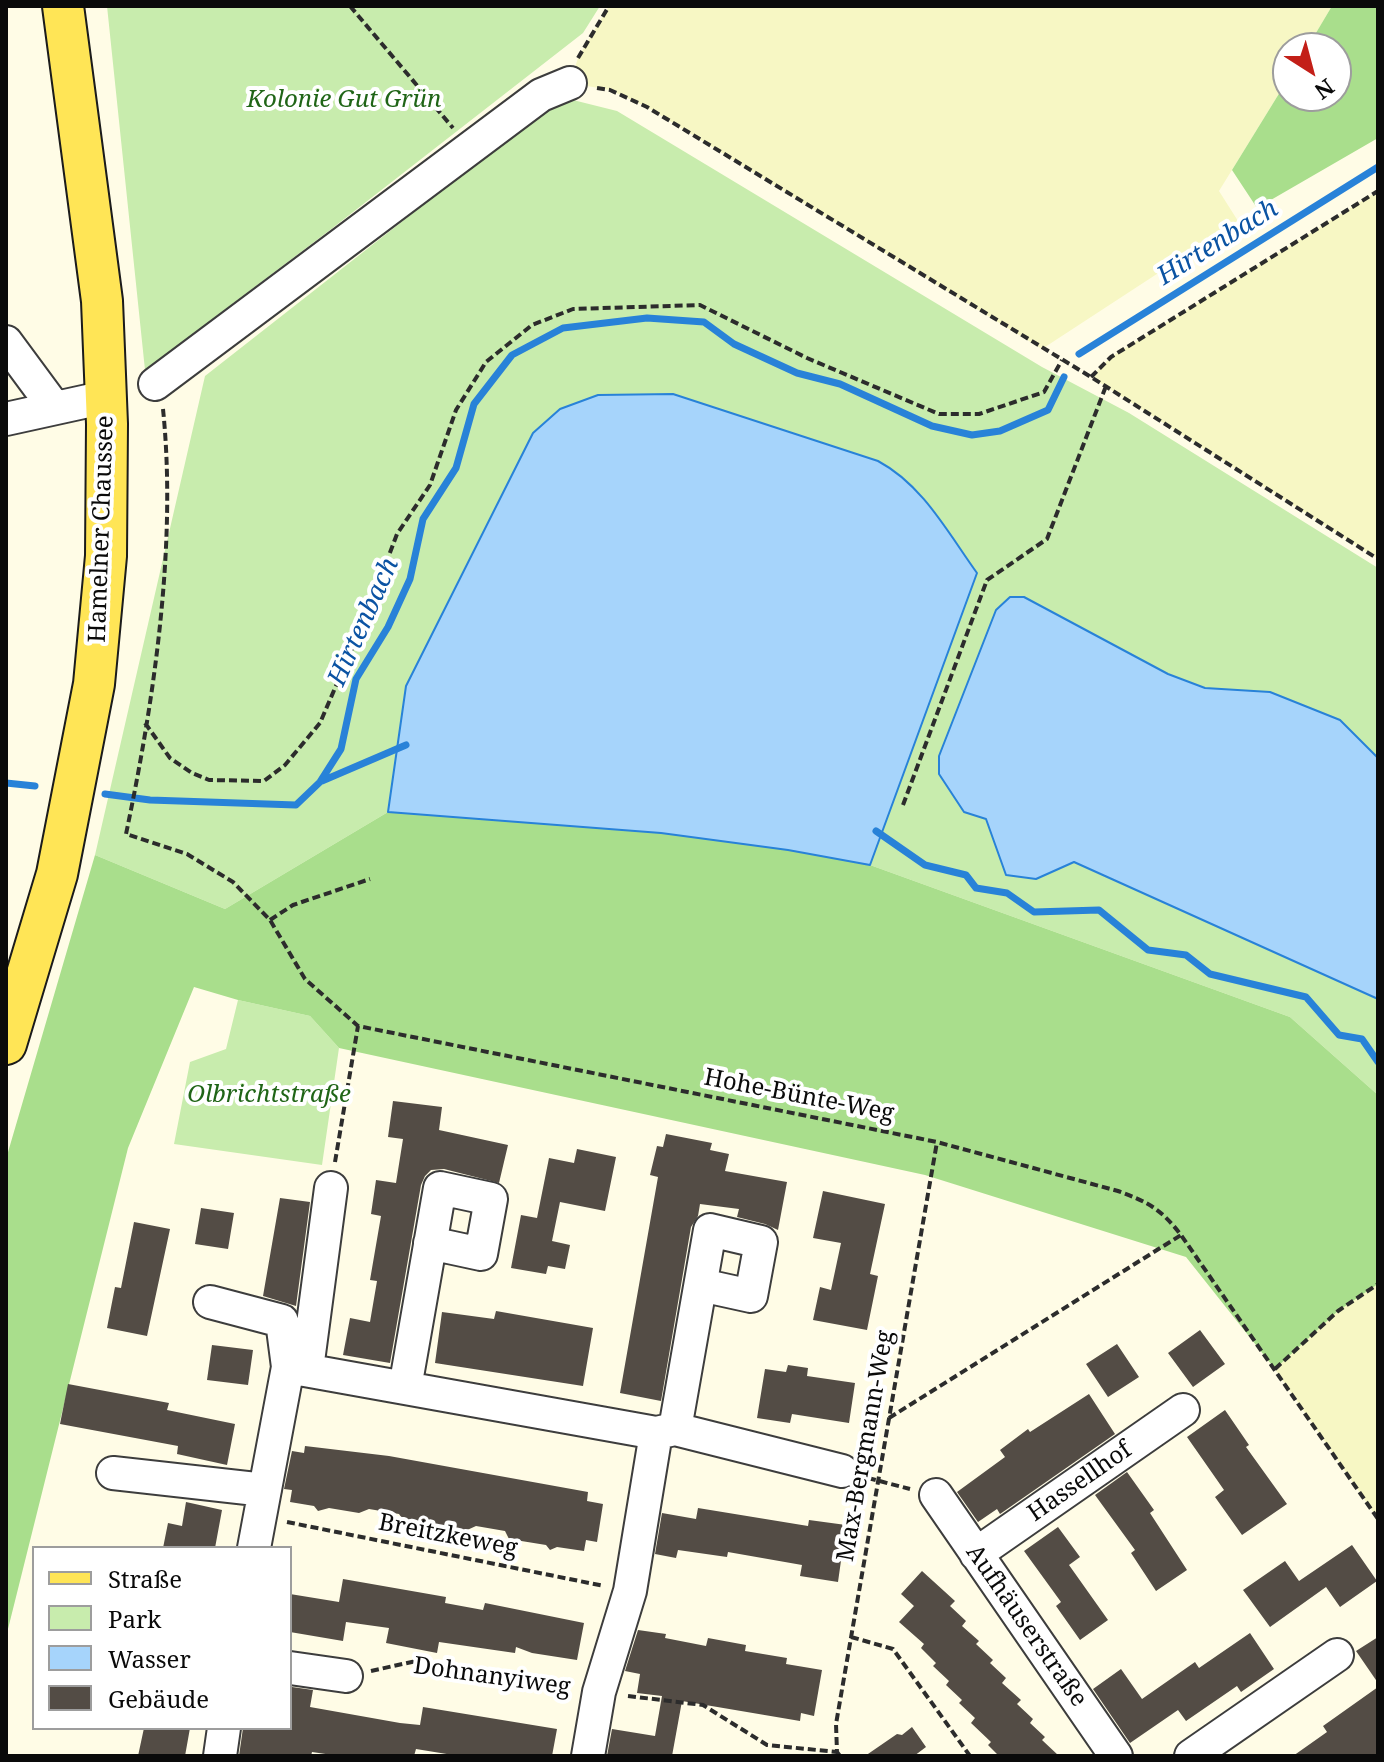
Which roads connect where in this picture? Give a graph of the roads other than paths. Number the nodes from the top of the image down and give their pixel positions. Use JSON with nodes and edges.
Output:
{"nodes":[{"id":1,"x":63,"y":6,"type":"edge"},
{"id":2,"x":570,"y":83,"type":"road end"},
{"id":3,"x":6,"y":342,"type":"edge"},
{"id":4,"x":155,"y":384,"type":"road end"},
{"id":5,"x":106,"y":397,"type":"junction"},
{"id":6,"x":54,"y":407,"type":"junction"},
{"id":7,"x":6,"y":419,"type":"edge"},
{"id":8,"x":6,"y":1044,"type":"edge"},
{"id":9,"x":331,"y":1188,"type":"road end"},
{"id":10,"x":430,"y":1243,"type":"dead end"},
{"id":11,"x":701,"y":1285,"type":"dead end"},
{"id":12,"x":210,"y":1302,"type":"dead end"},
{"id":13,"x":297,"y":1368,"type":"junction"},
{"id":14,"x":405,"y":1388,"type":"junction"},
{"id":15,"x":1183,"y":1410,"type":"dead end"},
{"id":16,"x":666,"y":1431,"type":"junction"},
{"id":17,"x":842,"y":1471,"type":"road end"},
{"id":18,"x":113,"y":1473,"type":"dead end"},
{"id":19,"x":936,"y":1495,"type":"road end"},
{"id":20,"x":262,"y":1503,"type":"junction"},
{"id":21,"x":254,"y":1546,"type":"edge"},
{"id":22,"x":976,"y":1554,"type":"junction"},
{"id":23,"x":1337,"y":1655,"type":"dead end"},
{"id":24,"x":292,"y":1668,"type":"edge"},
{"id":25,"x":346,"y":1676,"type":"road end"},
{"id":26,"x":224,"y":1730,"type":"edge"},
{"id":27,"x":220,"y":1756,"type":"edge"},
{"id":28,"x":588,"y":1756,"type":"edge"},
{"id":29,"x":1116,"y":1756,"type":"edge"},
{"id":30,"x":1191,"y":1756,"type":"edge"}],
"edges":[{"from":1,"to":5,"type":"main road","name":"Hamelner Chaussee"},
{"from":2,"to":4,"type":"street"},
{"from":3,"to":6,"type":"street"},
{"from":5,"to":6,"type":"street"},
{"from":5,"to":8,"type":"main road","name":"Hamelner Chaussee"},
{"from":6,"to":7,"type":"street"},
{"from":9,"to":13,"type":"street"},
{"from":10,"to":14,"type":"street"},
{"from":11,"to":16,"type":"street"},
{"from":12,"to":13,"type":"street"},
{"from":13,"to":14,"type":"street"},
{"from":13,"to":20,"type":"street"},
{"from":14,"to":16,"type":"street"},
{"from":15,"to":22,"type":"street","name":"Hassellhof"},
{"from":16,"to":17,"type":"street"},
{"from":16,"to":28,"type":"street"},
{"from":18,"to":20,"type":"street"},
{"from":19,"to":22,"type":"street","name":"Aufhäuserstraße"},
{"from":20,"to":21,"type":"street"},
{"from":22,"to":29,"type":"street","name":"Aufhäuserstraße"},
{"from":23,"to":30,"type":"street"},
{"from":24,"to":25,"type":"street"},
{"from":26,"to":27,"type":"street"}]}
